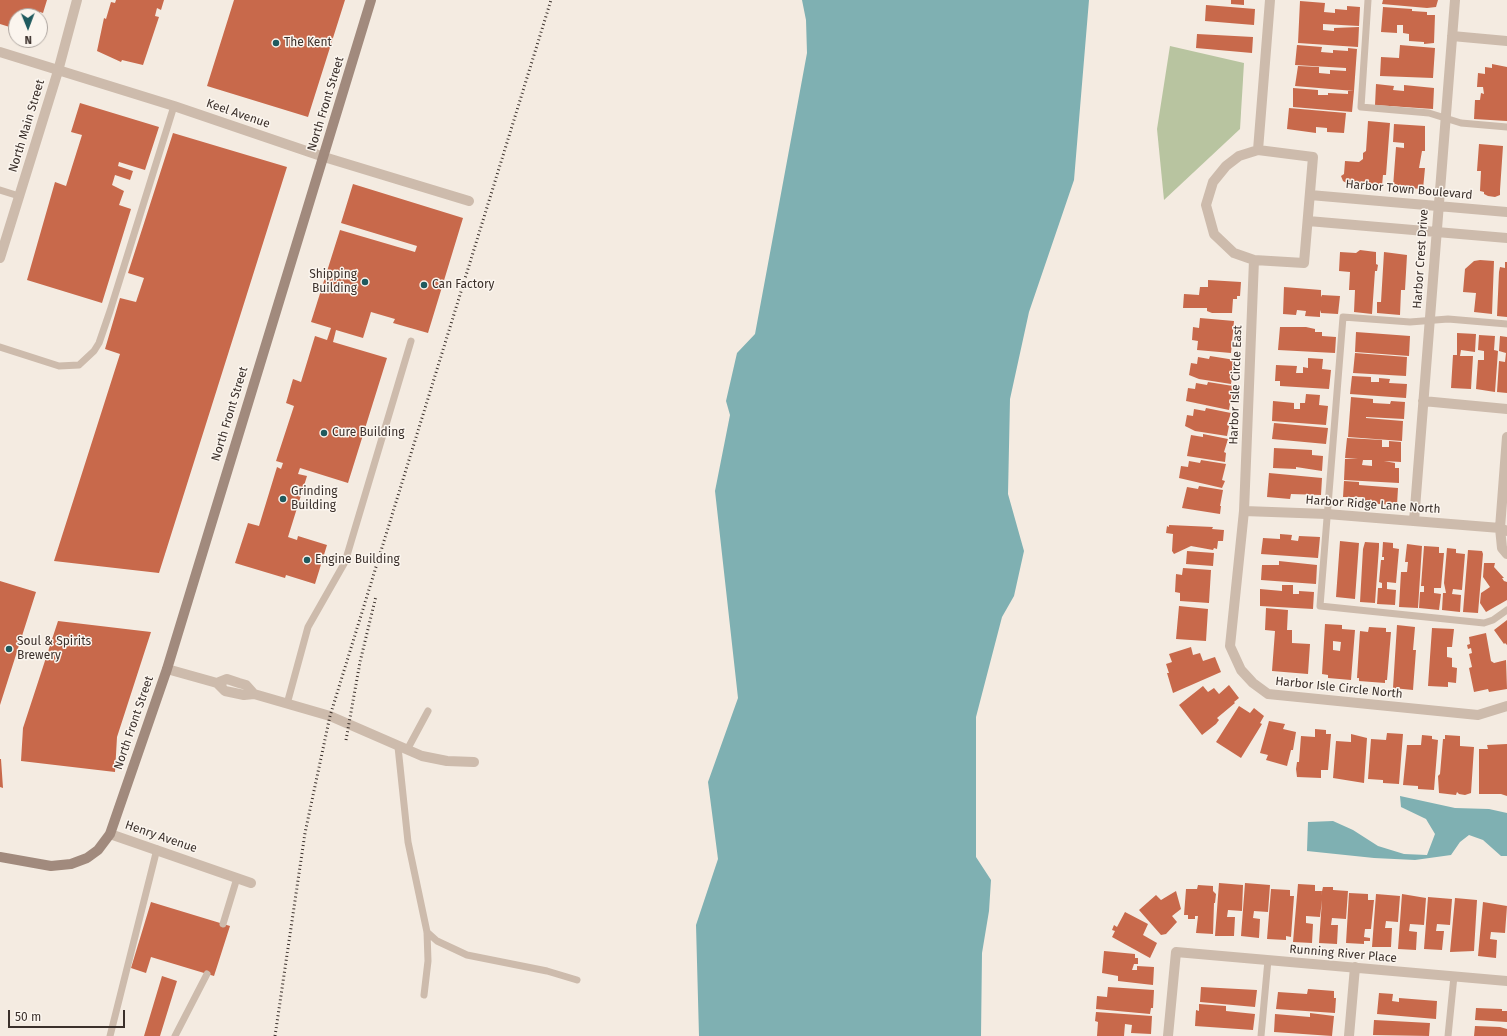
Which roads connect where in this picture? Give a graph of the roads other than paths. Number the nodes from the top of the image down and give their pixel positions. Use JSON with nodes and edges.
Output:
{"nodes":[{"id":1,"x":77,"y":0,"type":"edge"},
{"id":2,"x":371,"y":0,"type":"edge"},
{"id":3,"x":1270,"y":0,"type":"edge"},
{"id":4,"x":1368,"y":0,"type":"edge"},
{"id":5,"x":1456,"y":0,"type":"edge"},
{"id":6,"x":1452,"y":36,"type":"junction"},
{"id":7,"x":1507,"y":41,"type":"edge"},
{"id":8,"x":0,"y":52,"type":"edge"},
{"id":9,"x":58,"y":71,"type":"junction"},
{"id":10,"x":174,"y":106,"type":"junction"},
{"id":11,"x":1445,"y":118,"type":"junction"},
{"id":12,"x":1507,"y":127,"type":"edge"},
{"id":13,"x":1258,"y":150,"type":"junction"},
{"id":14,"x":324,"y":157,"type":"junction"},
{"id":15,"x":0,"y":190,"type":"edge"},
{"id":16,"x":1310,"y":195,"type":"junction"},
{"id":17,"x":19,"y":196,"type":"junction"},
{"id":18,"x":469,"y":201,"type":"dead end"},
{"id":19,"x":1438,"y":206,"type":"junction"},
{"id":20,"x":1507,"y":212,"type":"edge"},
{"id":21,"x":1308,"y":221,"type":"junction"},
{"id":22,"x":1436,"y":232,"type":"junction"},
{"id":23,"x":1507,"y":238,"type":"edge"},
{"id":24,"x":0,"y":258,"type":"edge"},
{"id":25,"x":1254,"y":260,"type":"junction"},
{"id":26,"x":1429,"y":321,"type":"junction"},
{"id":27,"x":1507,"y":324,"type":"edge"},
{"id":28,"x":411,"y":341,"type":"dead end"},
{"id":29,"x":0,"y":347,"type":"edge"},
{"id":30,"x":1423,"y":401,"type":"junction"},
{"id":31,"x":1507,"y":409,"type":"edge"},
{"id":32,"x":1507,"y":437,"type":"edge"},
{"id":33,"x":1244,"y":511,"type":"junction"},
{"id":34,"x":1327,"y":514,"type":"junction"},
{"id":35,"x":1414,"y":521,"type":"junction"},
{"id":36,"x":1504,"y":529,"type":"edge"},
{"id":37,"x":1507,"y":554,"type":"edge"},
{"id":38,"x":1507,"y":610,"type":"edge"},
{"id":39,"x":167,"y":669,"type":"junction"},
{"id":40,"x":287,"y":704,"type":"junction"},
{"id":41,"x":1507,"y":706,"type":"edge"},
{"id":42,"x":428,"y":711,"type":"dead end"},
{"id":43,"x":403,"y":748,"type":"junction"},
{"id":44,"x":474,"y":762,"type":"dead end"},
{"id":45,"x":110,"y":834,"type":"junction"},
{"id":46,"x":157,"y":849,"type":"junction"},
{"id":47,"x":0,"y":857,"type":"edge"},
{"id":48,"x":238,"y":878,"type":"junction"},
{"id":49,"x":251,"y":883,"type":"dead end"},
{"id":50,"x":223,"y":924,"type":"dead end"},
{"id":51,"x":427,"y":932,"type":"junction"},
{"id":52,"x":1268,"y":960,"type":"junction"},
{"id":53,"x":1355,"y":968,"type":"junction"},
{"id":54,"x":207,"y":974,"type":"dead end"},
{"id":55,"x":1454,"y":976,"type":"junction"},
{"id":56,"x":577,"y":980,"type":"dead end"},
{"id":57,"x":1507,"y":981,"type":"edge"},
{"id":58,"x":424,"y":995,"type":"dead end"},
{"id":59,"x":110,"y":1036,"type":"edge"},
{"id":60,"x":176,"y":1036,"type":"edge"},
{"id":61,"x":1168,"y":1036,"type":"edge"},
{"id":62,"x":1261,"y":1036,"type":"edge"},
{"id":63,"x":1349,"y":1036,"type":"edge"},
{"id":64,"x":1448,"y":1036,"type":"edge"}],
"edges":[{"from":1,"to":9,"type":"street","name":"North Main Street"},
{"from":2,"to":14,"type":"street","name":"North Front Street"},
{"from":3,"to":13,"type":"street"},
{"from":4,"to":11,"type":"lane"},
{"from":5,"to":6,"type":"street","name":"Harbor Crest Drive"},
{"from":6,"to":7,"type":"street"},
{"from":6,"to":11,"type":"street","name":"Harbor Crest Drive"},
{"from":8,"to":9,"type":"street","name":"Keel Avenue"},
{"from":9,"to":10,"type":"street","name":"Keel Avenue"},
{"from":9,"to":17,"type":"street","name":"North Main Street"},
{"from":10,"to":14,"type":"street","name":"Keel Avenue"},
{"from":10,"to":29,"type":"lane"},
{"from":11,"to":12,"type":"lane"},
{"from":11,"to":19,"type":"street","name":"Harbor Crest Drive"},
{"from":13,"to":16,"type":"street"},
{"from":13,"to":25,"type":"street"},
{"from":14,"to":18,"type":"street","name":"Keel Avenue"},
{"from":14,"to":39,"type":"street","name":"North Front Street"},
{"from":15,"to":17,"type":"lane"},
{"from":16,"to":19,"type":"street","name":"Harbor Town Boulevard"},
{"from":16,"to":21,"type":"street"},
{"from":17,"to":24,"type":"street","name":"North Main Street"},
{"from":19,"to":20,"type":"street","name":"Harbor Town Boulevard"},
{"from":19,"to":22,"type":"street","name":"Harbor Crest Drive"},
{"from":21,"to":22,"type":"street"},
{"from":21,"to":25,"type":"street"},
{"from":22,"to":23,"type":"street"},
{"from":22,"to":26,"type":"street","name":"Harbor Crest Drive"},
{"from":25,"to":33,"type":"street","name":"Harbor Isle Circle East"},
{"from":26,"to":27,"type":"lane"},
{"from":26,"to":30,"type":"street","name":"Harbor Crest Drive"},
{"from":26,"to":34,"type":"lane"},
{"from":28,"to":40,"type":"lane"},
{"from":30,"to":31,"type":"street"},
{"from":30,"to":35,"type":"street","name":"Harbor Crest Drive"},
{"from":32,"to":36,"type":"street"},
{"from":33,"to":34,"type":"street","name":"Harbor Ridge Lane North"},
{"from":33,"to":41,"type":"street","name":"Harbor Isle Circle North"},
{"from":34,"to":35,"type":"street","name":"Harbor Ridge Lane North"},
{"from":34,"to":38,"type":"lane"},
{"from":35,"to":36,"type":"street","name":"Harbor Ridge Lane North"},
{"from":36,"to":37,"type":"street"},
{"from":39,"to":40,"type":"street"},
{"from":39,"to":45,"type":"street","name":"North Front Street"},
{"from":40,"to":43,"type":"street"},
{"from":42,"to":43,"type":"lane"},
{"from":43,"to":44,"type":"street"},
{"from":43,"to":51,"type":"lane"},
{"from":45,"to":46,"type":"street","name":"Henry Avenue"},
{"from":45,"to":47,"type":"street","name":"Henry Avenue"},
{"from":46,"to":48,"type":"street","name":"Henry Avenue"},
{"from":46,"to":59,"type":"lane"},
{"from":48,"to":49,"type":"street","name":"Henry Avenue"},
{"from":48,"to":50,"type":"lane"},
{"from":51,"to":56,"type":"lane"},
{"from":51,"to":58,"type":"lane"},
{"from":52,"to":53,"type":"street","name":"Running River Place"},
{"from":52,"to":61,"type":"street","name":"Running River Place"},
{"from":52,"to":62,"type":"lane"},
{"from":53,"to":55,"type":"street","name":"Running River Place"},
{"from":53,"to":63,"type":"street"},
{"from":54,"to":60,"type":"lane"},
{"from":55,"to":57,"type":"street","name":"Running River Place"},
{"from":55,"to":64,"type":"lane"}]}
